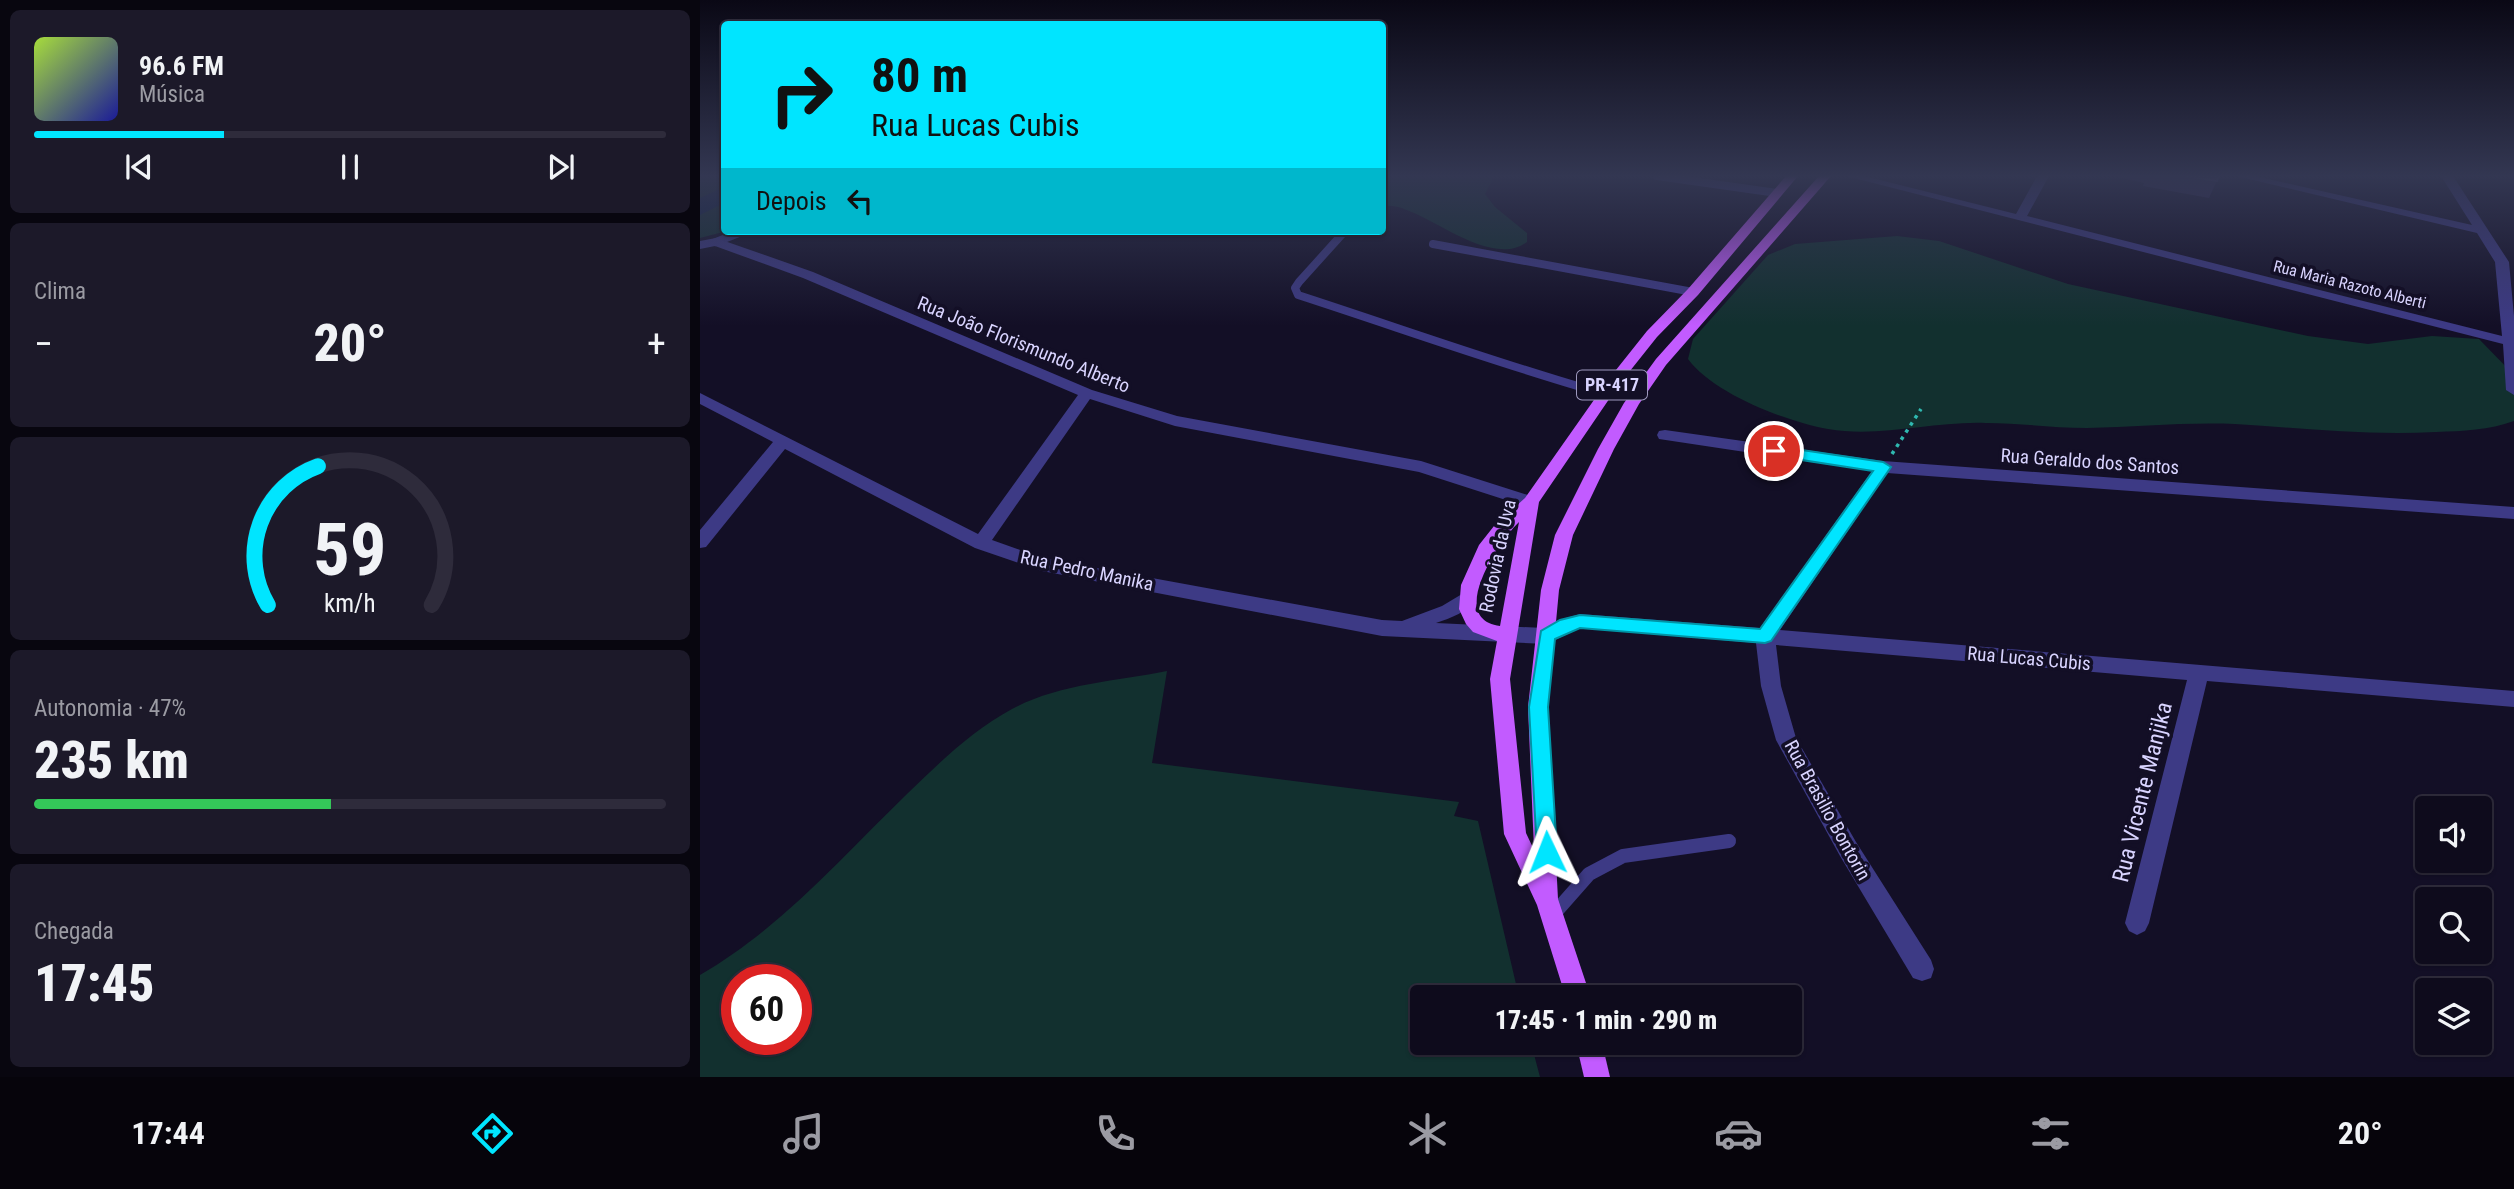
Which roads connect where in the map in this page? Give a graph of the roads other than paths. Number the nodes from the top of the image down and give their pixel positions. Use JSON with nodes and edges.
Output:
{"nodes":[{"id":1,"x":1749,"y":226,"type":"edge"},
{"id":2,"x":1780,"y":226,"type":"edge"},
{"id":3,"x":2053,"y":226,"type":"edge"},
{"id":4,"x":2463,"y":226,"type":"edge"},
{"id":5,"x":2477,"y":226,"type":"edge"},
{"id":6,"x":2479,"y":230,"type":"junction"},
{"id":7,"x":734,"y":235,"type":"edge"},
{"id":8,"x":1341,"y":235,"type":"edge"},
{"id":9,"x":716,"y":242,"type":"junction"},
{"id":10,"x":1433,"y":244,"type":"dead end"},
{"id":11,"x":700,"y":245,"type":"edge"},
{"id":12,"x":2508,"y":263,"type":"edge"},
{"id":13,"x":1693,"y":292,"type":"junction"},
{"id":14,"x":2512,"y":343,"type":"edge"},
{"id":15,"x":2514,"y":390,"type":"edge"},
{"id":16,"x":1087,"y":393,"type":"junction"},
{"id":17,"x":1605,"y":394,"type":"junction"},
{"id":18,"x":700,"y":398,"type":"edge"},
{"id":19,"x":719,"y":407,"type":"junction"},
{"id":20,"x":700,"y":414,"type":"edge"},
{"id":21,"x":1665,"y":435,"type":"dead end"},
{"id":22,"x":784,"y":440,"type":"junction"},
{"id":23,"x":1883,"y":467,"type":"junction"},
{"id":24,"x":1531,"y":502,"type":"junction"},
{"id":25,"x":2514,"y":513,"type":"edge"},
{"id":26,"x":700,"y":542,"type":"edge"},
{"id":27,"x":981,"y":543,"type":"junction"},
{"id":28,"x":1467,"y":598,"type":"junction"},
{"id":29,"x":1382,"y":628,"type":"junction"},
{"id":30,"x":1506,"y":634,"type":"junction"},
{"id":31,"x":1547,"y":636,"type":"junction"},
{"id":32,"x":1765,"y":636,"type":"junction"},
{"id":33,"x":2199,"y":673,"type":"junction"},
{"id":34,"x":2514,"y":699,"type":"edge"},
{"id":35,"x":1729,"y":841,"type":"dead end"},
{"id":36,"x":1550,"y":909,"type":"junction"},
{"id":37,"x":2137,"y":923,"type":"dead end"},
{"id":38,"x":1922,"y":969,"type":"dead end"},
{"id":39,"x":1574,"y":985,"type":"edge"},
{"id":40,"x":1592,"y":1055,"type":"edge"},
{"id":41,"x":1597,"y":1077,"type":"edge"}],
"edges":[{"from":1,"to":13,"type":"main road","name":"Rodovia da Uva","number":"PR-417"},
{"from":2,"to":31,"type":"main road","name":"Rodovia da Uva","number":"PR-417"},
{"from":3,"to":14,"type":"street","name":"Rua Maria Razoto Alberti"},
{"from":4,"to":6,"type":"street"},
{"from":5,"to":6,"type":"street"},
{"from":6,"to":12,"type":"street"},
{"from":7,"to":9,"type":"lane"},
{"from":8,"to":17,"type":"lane"},
{"from":9,"to":11,"type":"street"},
{"from":9,"to":16,"type":"street","name":"Rua João Florismundo Alberto"},
{"from":10,"to":13,"type":"lane"},
{"from":12,"to":14,"type":"street"},
{"from":13,"to":17,"type":"main road","name":"Rodovia da Uva","number":"PR-417"},
{"from":14,"to":15,"type":"street"},
{"from":16,"to":24,"type":"street","name":"Rua João Florismundo Alberto"},
{"from":16,"to":27,"type":"street"},
{"from":17,"to":24,"type":"main road","name":"Rodovia da Uva","number":"PR-417"},
{"from":18,"to":19,"type":"street","name":"Rua Pedro Manika"},
{"from":19,"to":20,"type":"street"},
{"from":19,"to":22,"type":"street","name":"Rua Pedro Manika"},
{"from":21,"to":23,"type":"street","name":"Rua Geraldo dos Santos"},
{"from":22,"to":26,"type":"street"},
{"from":22,"to":27,"type":"street","name":"Rua Pedro Manika"},
{"from":23,"to":25,"type":"street","name":"Rua Geraldo dos Santos"},
{"from":23,"to":32,"type":"street"},
{"from":24,"to":28,"type":"main road"},
{"from":24,"to":30,"type":"main road","name":"Rodovia da Uva","number":"PR-417"},
{"from":27,"to":29,"type":"street","name":"Rua Pedro Manika"},
{"from":28,"to":29,"type":"street","name":"Rua Pedro Manika"},
{"from":28,"to":30,"type":"main road"},
{"from":29,"to":30,"type":"street","name":"Rua Pedro Manika"},
{"from":30,"to":31,"type":"street","name":"Rua Pedro Manika"},
{"from":30,"to":36,"type":"main road","name":"Rodovia da Uva","number":"PR-417"},
{"from":31,"to":32,"type":"street","name":"Rua Lucas Cubis"},
{"from":31,"to":36,"type":"main road","name":"Rodovia da Uva","number":"PR-417"},
{"from":32,"to":33,"type":"street","name":"Rua Lucas Cubis"},
{"from":32,"to":38,"type":"street","name":"Rua Brasilio Bontorin"},
{"from":33,"to":34,"type":"street","name":"Rua Lucas Cubis"},
{"from":33,"to":37,"type":"street","name":"Rua Vicente Manjika"},
{"from":35,"to":36,"type":"lane"},
{"from":36,"to":39,"type":"main road","name":"Rodovia da Uva","number":"PR-417"},
{"from":40,"to":41,"type":"main road"}]}
